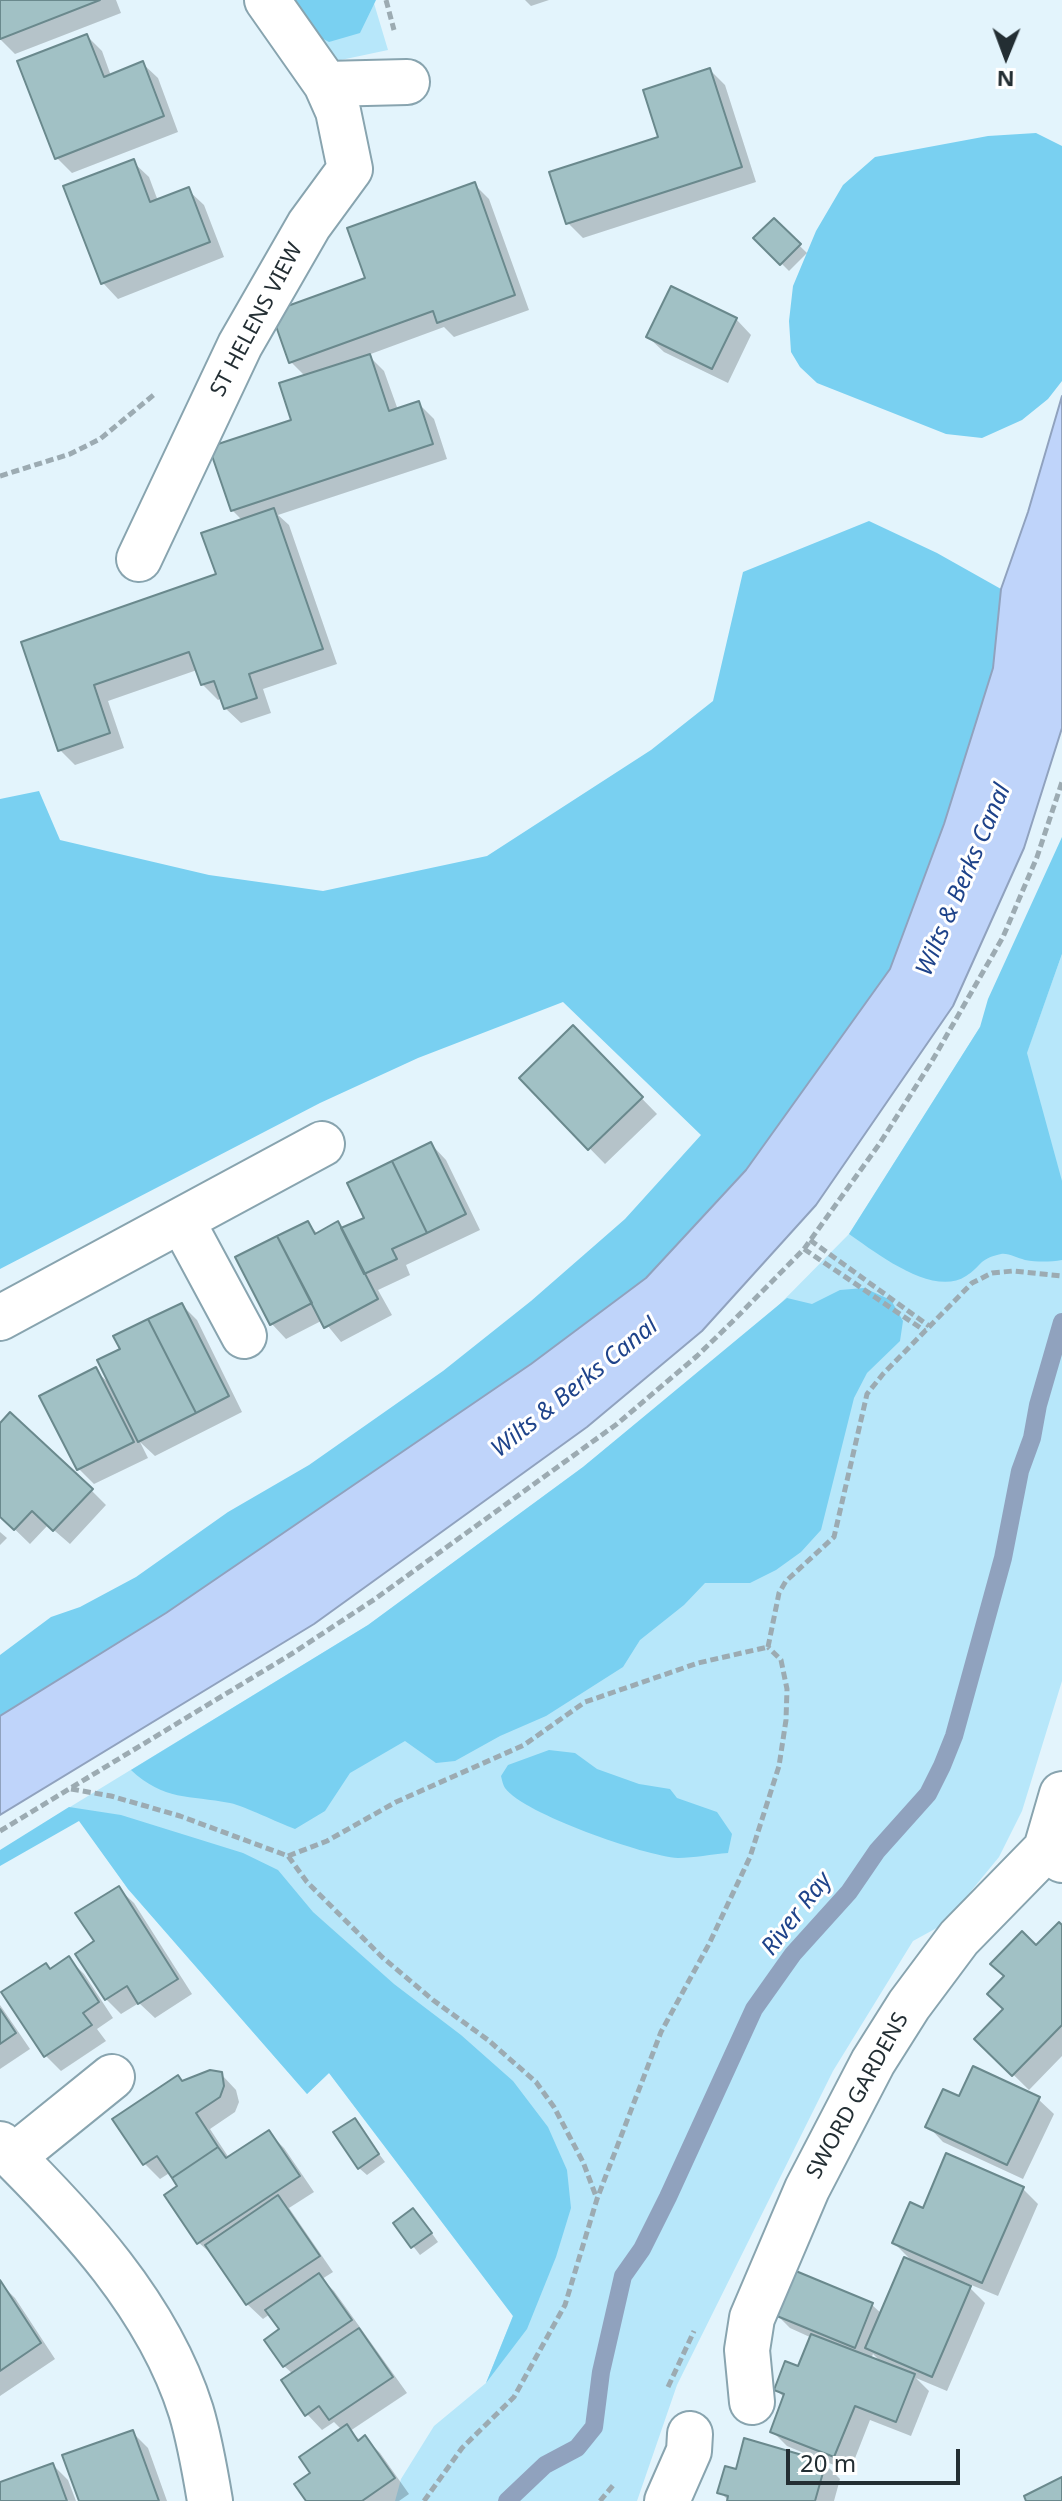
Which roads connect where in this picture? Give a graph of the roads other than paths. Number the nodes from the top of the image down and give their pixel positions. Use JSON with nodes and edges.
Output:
{"nodes":[{"id":1,"x":267,"y":0,"type":"edge"},
{"id":2,"x":407,"y":82,"type":"dead end"},
{"id":3,"x":326,"y":84,"type":"junction"},
{"id":4,"x":139,"y":559,"type":"dead end"},
{"id":5,"x":322,"y":1144,"type":"dead end"},
{"id":6,"x":182,"y":1221,"type":"junction"},
{"id":7,"x":0,"y":1318,"type":"edge"},
{"id":8,"x":244,"y":1336,"type":"dead end"},
{"id":9,"x":1062,"y":1794,"type":"edge"},
{"id":10,"x":1054,"y":1854,"type":"edge"},
{"id":11,"x":112,"y":2077,"type":"dead end"},
{"id":12,"x":7,"y":2151,"type":"edge"},
{"id":13,"x":752,"y":2402,"type":"dead end"},
{"id":14,"x":690,"y":2434,"type":"dead end"},
{"id":15,"x":210,"y":2501,"type":"edge"},
{"id":16,"x":667,"y":2501,"type":"edge"}],
"edges":[{"from":1,"to":3,"type":"street","name":"ST HELENS VIEW"},
{"from":2,"to":3,"type":"street"},
{"from":3,"to":4,"type":"street","name":"ST HELENS VIEW"},
{"from":5,"to":6,"type":"street"},
{"from":6,"to":7,"type":"street"},
{"from":6,"to":8,"type":"street"},
{"from":9,"to":10,"type":"street"},
{"from":10,"to":13,"type":"street","name":"SWORD GARDENS"},
{"from":11,"to":12,"type":"street"},
{"from":12,"to":15,"type":"street"},
{"from":14,"to":16,"type":"street"}]}
